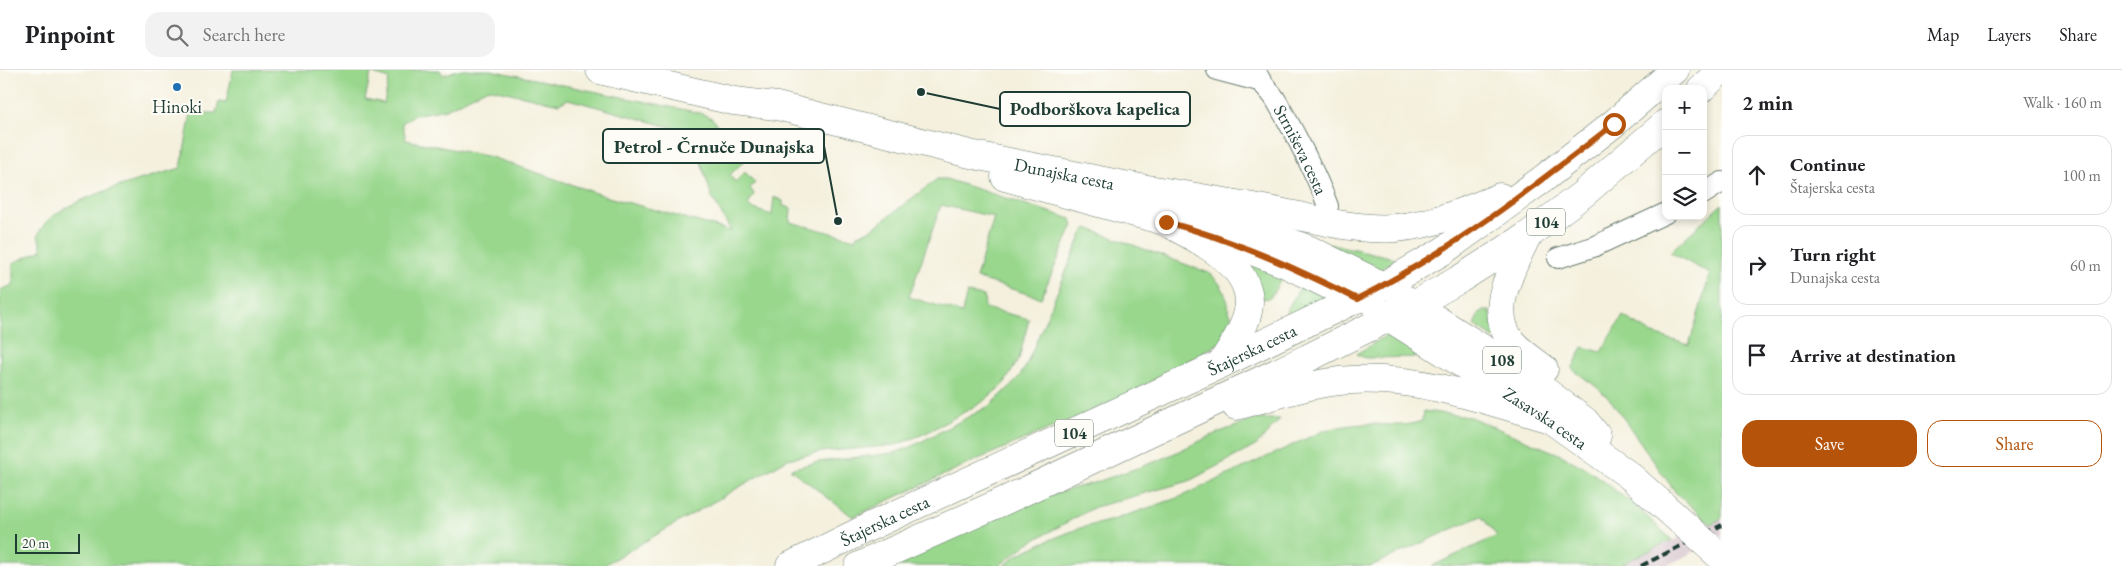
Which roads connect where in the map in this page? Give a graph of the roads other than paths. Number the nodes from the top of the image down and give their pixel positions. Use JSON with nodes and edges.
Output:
{"nodes":[{"id":1,"x":600,"y":70,"type":"edge"},
{"id":2,"x":1217,"y":70,"type":"edge"},
{"id":3,"x":1675,"y":70,"type":"edge"},
{"id":4,"x":1721,"y":70,"type":"edge"},
{"id":5,"x":1258,"y":75,"type":"edge"},
{"id":6,"x":1705,"y":85,"type":"edge"},
{"id":7,"x":734,"y":101,"type":"junction"},
{"id":8,"x":1662,"y":126,"type":"edge"},
{"id":9,"x":1543,"y":180,"type":"junction"},
{"id":10,"x":1722,"y":182,"type":"edge"},
{"id":11,"x":1129,"y":186,"type":"junction"},
{"id":12,"x":1707,"y":191,"type":"edge"},
{"id":13,"x":1328,"y":206,"type":"dead end"},
{"id":14,"x":1662,"y":215,"type":"edge"},
{"id":15,"x":1166,"y":222,"type":"junction"},
{"id":16,"x":1527,"y":236,"type":"junction"},
{"id":17,"x":1558,"y":258,"type":"dead end"},
{"id":18,"x":1383,"y":286,"type":"junction"},
{"id":19,"x":1357,"y":299,"type":"junction"},
{"id":20,"x":1414,"y":305,"type":"junction"},
{"id":21,"x":1390,"y":318,"type":"junction"},
{"id":22,"x":1221,"y":364,"type":"junction"},
{"id":23,"x":1550,"y":419,"type":"junction"},
{"id":24,"x":1585,"y":421,"type":"junction"},
{"id":25,"x":1160,"y":428,"type":"junction"},
{"id":26,"x":1630,"y":476,"type":"junction"},
{"id":27,"x":1722,"y":558,"type":"edge"},
{"id":28,"x":790,"y":566,"type":"edge"},
{"id":29,"x":859,"y":566,"type":"edge"}],
"edges":[{"from":1,"to":7,"type":"main road","name":"Dunajska cesta"},
{"from":2,"to":5,"type":"street"},
{"from":3,"to":9,"type":"main road","name":"Štajerska cesta","number":"104"},
{"from":4,"to":6,"type":"main road"},
{"from":5,"to":13,"type":"street","name":"Strniševa cesta"},
{"from":7,"to":11,"type":"main road","name":"Dunajska cesta"},
{"from":7,"to":15,"type":"main road","name":"Dunajska cesta"},
{"from":8,"to":16,"type":"main road","name":"Štajerska cesta","number":"104"},
{"from":9,"to":11,"type":"main road"},
{"from":9,"to":18,"type":"main road","name":"Štajerska cesta","number":"104"},
{"from":10,"to":12,"type":"street"},
{"from":11,"to":18,"type":"main road","name":"Dunajska cesta","number":"108"},
{"from":14,"to":17,"type":"street"},
{"from":15,"to":19,"type":"main road","name":"Dunajska cesta"},
{"from":15,"to":22,"type":"main road"},
{"from":16,"to":20,"type":"main road","name":"Štajerska cesta","number":"104"},
{"from":16,"to":24,"type":"main road"},
{"from":18,"to":19,"type":"main road","name":"Štajerska cesta","number":"104"},
{"from":18,"to":20,"type":"main road","name":"Zasavska cesta","number":"108"},
{"from":19,"to":21,"type":"main road","name":"Zasavska cesta"},
{"from":19,"to":22,"type":"main road","name":"Štajerska cesta","number":"104"},
{"from":20,"to":21,"type":"main road","name":"Štajerska cesta","number":"104"},
{"from":20,"to":24,"type":"main road","name":"Zasavska cesta","number":"108"},
{"from":21,"to":23,"type":"main road","name":"Zasavska cesta"},
{"from":21,"to":25,"type":"main road","name":"Štajerska cesta","number":"104"},
{"from":22,"to":28,"type":"main road","name":"Štajerska cesta","number":"104"},
{"from":23,"to":25,"type":"main road"},
{"from":23,"to":26,"type":"main road","name":"Zasavska cesta"},
{"from":24,"to":26,"type":"main road","name":"Zasavska cesta","number":"108"},
{"from":25,"to":29,"type":"main road","name":"Štajerska cesta","number":"104"},
{"from":26,"to":27,"type":"main road","name":"Zasavska cesta","number":"108","bridge":true}]}
